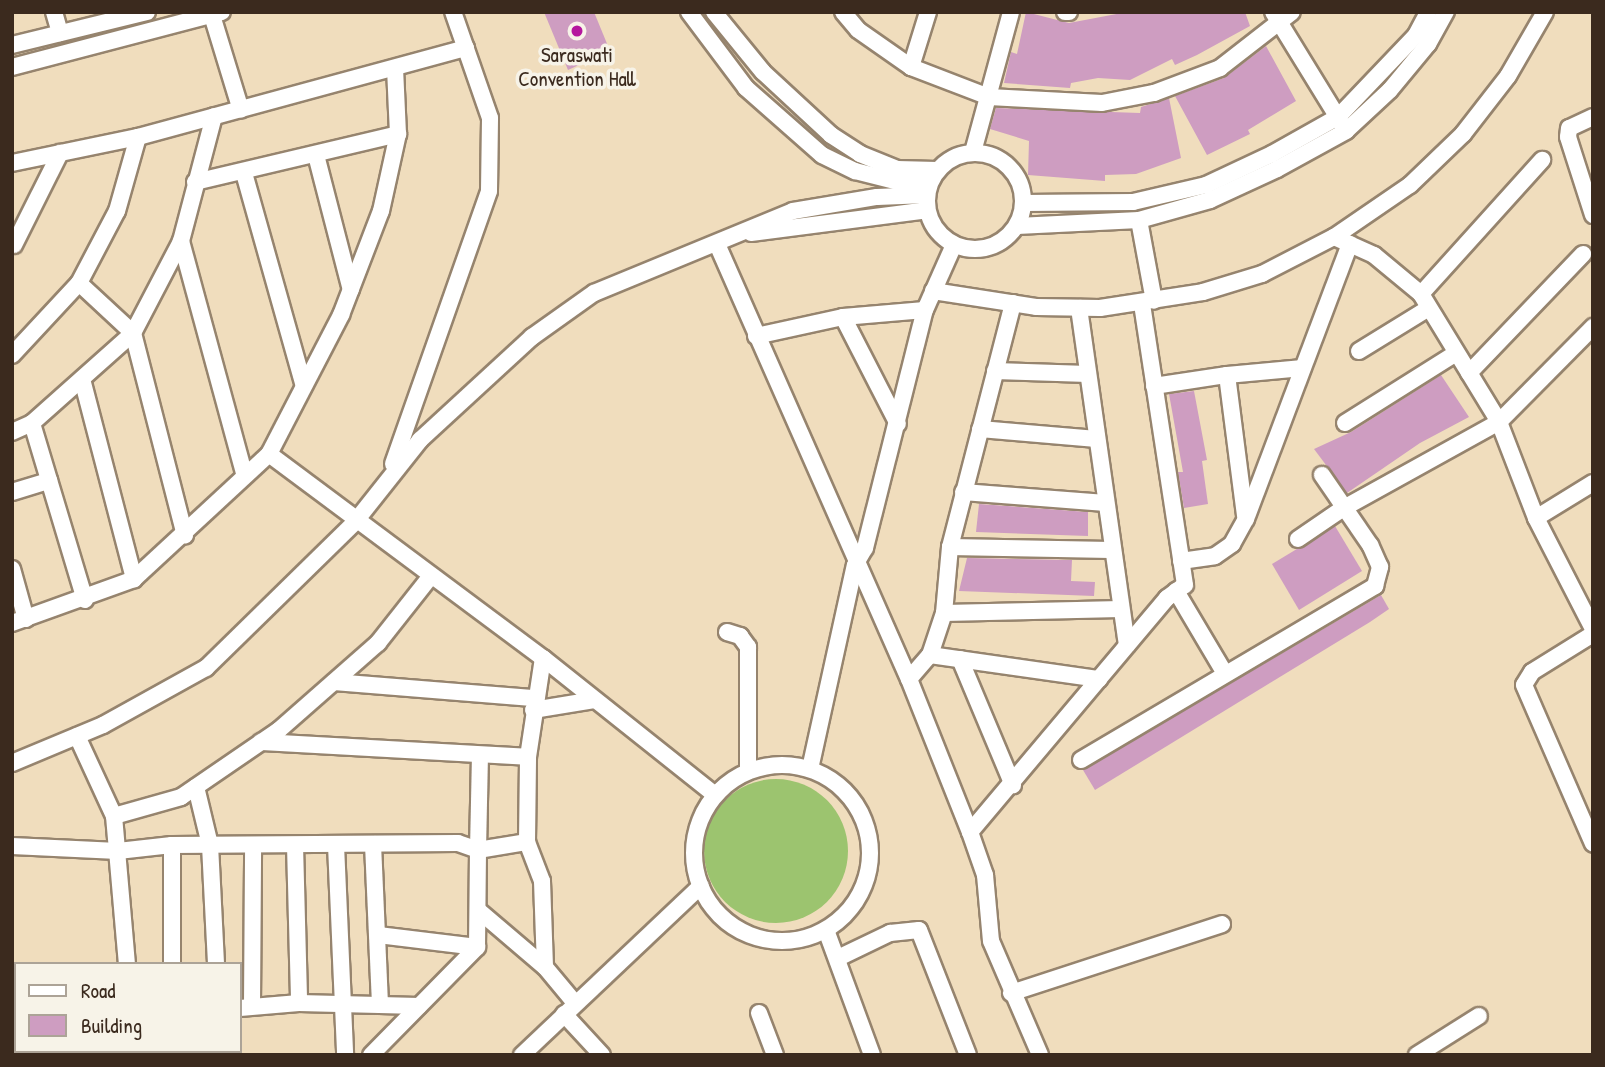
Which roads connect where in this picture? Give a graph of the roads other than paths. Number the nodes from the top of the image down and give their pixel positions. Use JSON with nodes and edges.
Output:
{"nodes":[{"id":1,"x":54,"y":12,"type":"edge"},
{"id":2,"x":147,"y":12,"type":"edge"},
{"id":3,"x":453,"y":12,"type":"edge"},
{"id":4,"x":689,"y":12,"type":"edge"},
{"id":5,"x":714,"y":12,"type":"edge"},
{"id":6,"x":843,"y":12,"type":"edge"},
{"id":7,"x":928,"y":12,"type":"edge"},
{"id":8,"x":1011,"y":12,"type":"edge"},
{"id":9,"x":1292,"y":12,"type":"edge"},
{"id":10,"x":1428,"y":12,"type":"edge"},
{"id":11,"x":1446,"y":12,"type":"edge"},
{"id":12,"x":1545,"y":12,"type":"edge"},
{"id":13,"x":215,"y":13,"type":"edge"},
{"id":14,"x":1276,"y":18,"type":"edge"},
{"id":15,"x":60,"y":33,"type":"junction"},
{"id":16,"x":12,"y":45,"type":"edge"},
{"id":17,"x":466,"y":48,"type":"junction"},
{"id":18,"x":12,"y":67,"type":"edge"},
{"id":19,"x":911,"y":67,"type":"junction"},
{"id":20,"x":395,"y":68,"type":"junction"},
{"id":21,"x":989,"y":97,"type":"junction"},
{"id":22,"x":241,"y":110,"type":"junction"},
{"id":23,"x":214,"y":116,"type":"junction"},
{"id":24,"x":1593,"y":117,"type":"edge"},
{"id":25,"x":1342,"y":124,"type":"junction"},
{"id":26,"x":398,"y":134,"type":"junction"},
{"id":27,"x":138,"y":137,"type":"junction"},
{"id":28,"x":973,"y":152,"type":"junction"},
{"id":29,"x":60,"y":153,"type":"junction"},
{"id":30,"x":316,"y":155,"type":"junction"},
{"id":31,"x":1542,"y":160,"type":"dead end"},
{"id":32,"x":12,"y":163,"type":"edge"},
{"id":33,"x":244,"y":173,"type":"junction"},
{"id":34,"x":195,"y":182,"type":"junction"},
{"id":35,"x":930,"y":189,"type":"junction"},
{"id":36,"x":1024,"y":203,"type":"junction"},
{"id":37,"x":1593,"y":215,"type":"edge"},
{"id":38,"x":1139,"y":220,"type":"junction"},
{"id":39,"x":1017,"y":226,"type":"junction"},
{"id":40,"x":1334,"y":237,"type":"junction"},
{"id":41,"x":181,"y":241,"type":"junction"},
{"id":42,"x":717,"y":244,"type":"junction"},
{"id":43,"x":1350,"y":244,"type":"junction"},
{"id":44,"x":13,"y":245,"type":"edge"},
{"id":45,"x":954,"y":245,"type":"junction"},
{"id":46,"x":1583,"y":254,"type":"dead end"},
{"id":47,"x":79,"y":284,"type":"junction"},
{"id":48,"x":351,"y":290,"type":"junction"},
{"id":49,"x":933,"y":291,"type":"junction"},
{"id":50,"x":1425,"y":301,"type":"junction"},
{"id":51,"x":1148,"y":302,"type":"junction"},
{"id":52,"x":1013,"y":303,"type":"junction"},
{"id":53,"x":1079,"y":308,"type":"junction"},
{"id":54,"x":925,"y":310,"type":"junction"},
{"id":55,"x":843,"y":317,"type":"junction"},
{"id":56,"x":1593,"y":327,"type":"edge"},
{"id":57,"x":133,"y":333,"type":"junction"},
{"id":58,"x":756,"y":336,"type":"junction"},
{"id":59,"x":1359,"y":351,"type":"dead end"},
{"id":60,"x":1456,"y":353,"type":"junction"},
{"id":61,"x":12,"y":355,"type":"edge"},
{"id":62,"x":1303,"y":368,"type":"junction"},
{"id":63,"x":995,"y":371,"type":"junction"},
{"id":64,"x":1469,"y":373,"type":"junction"},
{"id":65,"x":1088,"y":374,"type":"junction"},
{"id":66,"x":1227,"y":375,"type":"junction"},
{"id":67,"x":82,"y":379,"type":"junction"},
{"id":68,"x":304,"y":386,"type":"junction"},
{"id":69,"x":1154,"y":386,"type":"junction"},
{"id":70,"x":1499,"y":422,"type":"junction"},
{"id":71,"x":32,"y":423,"type":"junction"},
{"id":72,"x":1345,"y":423,"type":"dead end"},
{"id":73,"x":898,"y":424,"type":"junction"},
{"id":74,"x":980,"y":429,"type":"junction"},
{"id":75,"x":12,"y":432,"type":"edge"},
{"id":76,"x":1097,"y":439,"type":"junction"},
{"id":77,"x":269,"y":454,"type":"junction"},
{"id":78,"x":244,"y":473,"type":"junction"},
{"id":79,"x":390,"y":473,"type":"junction"},
{"id":80,"x":1322,"y":475,"type":"dead end"},
{"id":81,"x":49,"y":481,"type":"junction"},
{"id":82,"x":1593,"y":483,"type":"edge"},
{"id":83,"x":12,"y":492,"type":"edge"},
{"id":84,"x":963,"y":492,"type":"junction"},
{"id":85,"x":1106,"y":503,"type":"junction"},
{"id":86,"x":1342,"y":509,"type":"junction"},
{"id":87,"x":1536,"y":518,"type":"junction"},
{"id":88,"x":1246,"y":519,"type":"junction"},
{"id":89,"x":355,"y":522,"type":"junction"},
{"id":90,"x":185,"y":535,"type":"junction"},
{"id":91,"x":1298,"y":539,"type":"dead end"},
{"id":92,"x":950,"y":547,"type":"junction"},
{"id":93,"x":1111,"y":550,"type":"junction"},
{"id":94,"x":1181,"y":561,"type":"junction"},
{"id":95,"x":855,"y":565,"type":"junction"},
{"id":96,"x":12,"y":569,"type":"edge"},
{"id":97,"x":431,"y":576,"type":"junction"},
{"id":98,"x":134,"y":579,"type":"junction"},
{"id":99,"x":1176,"y":592,"type":"junction"},
{"id":100,"x":85,"y":600,"type":"junction"},
{"id":101,"x":1121,"y":609,"type":"junction"},
{"id":102,"x":944,"y":613,"type":"junction"},
{"id":103,"x":19,"y":621,"type":"edge"},
{"id":104,"x":1593,"y":631,"type":"edge"},
{"id":105,"x":727,"y":632,"type":"dead end"},
{"id":106,"x":1127,"y":645,"type":"junction"},
{"id":107,"x":930,"y":655,"type":"junction"},
{"id":108,"x":543,"y":658,"type":"junction"},
{"id":109,"x":960,"y":659,"type":"junction"},
{"id":110,"x":1224,"y":672,"type":"junction"},
{"id":111,"x":909,"y":679,"type":"junction"},
{"id":112,"x":1099,"y":679,"type":"junction"},
{"id":113,"x":334,"y":682,"type":"junction"},
{"id":114,"x":594,"y":700,"type":"junction"},
{"id":115,"x":534,"y":704,"type":"junction"},
{"id":116,"x":77,"y":736,"type":"junction"},
{"id":117,"x":261,"y":742,"type":"junction"},
{"id":118,"x":480,"y":755,"type":"junction"},
{"id":119,"x":528,"y":757,"type":"junction"},
{"id":120,"x":1081,"y":760,"type":"dead end"},
{"id":121,"x":12,"y":763,"type":"edge"},
{"id":122,"x":810,"y":769,"type":"junction"},
{"id":123,"x":748,"y":771,"type":"junction"},
{"id":124,"x":1013,"y":785,"type":"junction"},
{"id":125,"x":196,"y":787,"type":"junction"},
{"id":126,"x":715,"y":795,"type":"junction"},
{"id":127,"x":114,"y":816,"type":"junction"},
{"id":128,"x":970,"y":832,"type":"junction"},
{"id":129,"x":527,"y":842,"type":"junction"},
{"id":130,"x":373,"y":844,"type":"junction"},
{"id":131,"x":1593,"y":844,"type":"edge"},
{"id":132,"x":172,"y":845,"type":"junction"},
{"id":133,"x":210,"y":845,"type":"junction"},
{"id":134,"x":253,"y":845,"type":"junction"},
{"id":135,"x":295,"y":845,"type":"junction"},
{"id":136,"x":336,"y":845,"type":"junction"},
{"id":137,"x":12,"y":846,"type":"edge"},
{"id":138,"x":478,"y":850,"type":"junction"},
{"id":139,"x":118,"y":851,"type":"junction"},
{"id":140,"x":701,"y":886,"type":"junction"},
{"id":141,"x":478,"y":910,"type":"junction"},
{"id":142,"x":1223,"y":924,"type":"dead end"},
{"id":143,"x":826,"y":930,"type":"junction"},
{"id":144,"x":378,"y":935,"type":"junction"},
{"id":145,"x":477,"y":947,"type":"junction"},
{"id":146,"x":838,"y":957,"type":"junction"},
{"id":147,"x":127,"y":962,"type":"edge"},
{"id":148,"x":172,"y":962,"type":"edge"},
{"id":149,"x":216,"y":962,"type":"edge"},
{"id":150,"x":545,"y":967,"type":"junction"},
{"id":151,"x":1011,"y":993,"type":"junction"},
{"id":152,"x":299,"y":1003,"type":"junction"},
{"id":153,"x":343,"y":1004,"type":"junction"},
{"id":154,"x":380,"y":1005,"type":"junction"},
{"id":155,"x":419,"y":1006,"type":"junction"},
{"id":156,"x":246,"y":1007,"type":"edge"},
{"id":157,"x":570,"y":1008,"type":"junction"},
{"id":158,"x":759,"y":1013,"type":"dead end"},
{"id":159,"x":1479,"y":1016,"type":"dead end"},
{"id":160,"x":1034,"y":1053,"type":"edge"},
{"id":161,"x":345,"y":1055,"type":"edge"},
{"id":162,"x":371,"y":1055,"type":"edge"},
{"id":163,"x":522,"y":1055,"type":"edge"},
{"id":164,"x":601,"y":1055,"type":"edge"},
{"id":165,"x":775,"y":1055,"type":"edge"},
{"id":166,"x":872,"y":1055,"type":"edge"},
{"id":167,"x":968,"y":1055,"type":"edge"},
{"id":168,"x":1417,"y":1055,"type":"edge"}],
"edges":[{"from":1,"to":15,"type":"street"},
{"from":2,"to":15,"type":"street"},
{"from":3,"to":17,"type":"street"},
{"from":4,"to":35,"type":"street"},
{"from":5,"to":35,"type":"street"},
{"from":6,"to":19,"type":"street"},
{"from":7,"to":19,"type":"street"},
{"from":8,"to":21,"type":"street"},
{"from":9,"to":14,"type":"street"},
{"from":10,"to":25,"type":"street"},
{"from":11,"to":25,"type":"street"},
{"from":12,"to":40,"type":"street"},
{"from":13,"to":18,"type":"street"},
{"from":13,"to":22,"type":"street"},
{"from":14,"to":21,"type":"street"},
{"from":14,"to":25,"type":"street"},
{"from":15,"to":16,"type":"street"},
{"from":17,"to":20,"type":"street"},
{"from":17,"to":79,"type":"street"},
{"from":19,"to":21,"type":"street"},
{"from":20,"to":22,"type":"street"},
{"from":20,"to":26,"type":"street"},
{"from":21,"to":28,"type":"street"},
{"from":22,"to":23,"type":"street"},
{"from":23,"to":27,"type":"street"},
{"from":23,"to":34,"type":"street"},
{"from":24,"to":37,"type":"street"},
{"from":25,"to":36,"type":"street"},
{"from":25,"to":38,"type":"street"},
{"from":26,"to":30,"type":"street"},
{"from":26,"to":48,"type":"street"},
{"from":27,"to":29,"type":"street"},
{"from":27,"to":47,"type":"street"},
{"from":28,"to":35,"type":"street"},
{"from":28,"to":36,"type":"street"},
{"from":29,"to":32,"type":"street"},
{"from":29,"to":44,"type":"street"},
{"from":30,"to":33,"type":"street"},
{"from":30,"to":48,"type":"street"},
{"from":31,"to":50,"type":"street"},
{"from":33,"to":34,"type":"street"},
{"from":33,"to":68,"type":"street"},
{"from":34,"to":41,"type":"street"},
{"from":35,"to":42,"type":"street"},
{"from":35,"to":45,"type":"street"},
{"from":36,"to":39,"type":"street"},
{"from":38,"to":39,"type":"street"},
{"from":38,"to":51,"type":"street"},
{"from":39,"to":45,"type":"street"},
{"from":40,"to":43,"type":"street"},
{"from":40,"to":51,"type":"street"},
{"from":41,"to":57,"type":"street"},
{"from":41,"to":78,"type":"street"},
{"from":42,"to":58,"type":"street"},
{"from":42,"to":79,"type":"street"},
{"from":43,"to":50,"type":"street"},
{"from":43,"to":62,"type":"street"},
{"from":45,"to":49,"type":"street"},
{"from":46,"to":64,"type":"street"},
{"from":47,"to":57,"type":"street"},
{"from":47,"to":61,"type":"street"},
{"from":48,"to":68,"type":"street"},
{"from":49,"to":52,"type":"street"},
{"from":49,"to":54,"type":"street"},
{"from":50,"to":59,"type":"street"},
{"from":50,"to":60,"type":"street"},
{"from":51,"to":53,"type":"street"},
{"from":51,"to":69,"type":"street"},
{"from":52,"to":53,"type":"street"},
{"from":52,"to":63,"type":"street"},
{"from":53,"to":65,"type":"street"},
{"from":54,"to":55,"type":"street"},
{"from":54,"to":73,"type":"street"},
{"from":55,"to":58,"type":"street"},
{"from":55,"to":73,"type":"street"},
{"from":56,"to":70,"type":"street"},
{"from":57,"to":67,"type":"street"},
{"from":57,"to":90,"type":"street"},
{"from":58,"to":95,"type":"street"},
{"from":60,"to":64,"type":"street"},
{"from":60,"to":72,"type":"street"},
{"from":62,"to":66,"type":"street"},
{"from":62,"to":88,"type":"street"},
{"from":63,"to":65,"type":"street"},
{"from":63,"to":74,"type":"street"},
{"from":64,"to":70,"type":"street"},
{"from":65,"to":76,"type":"street"},
{"from":66,"to":69,"type":"street"},
{"from":66,"to":88,"type":"street"},
{"from":67,"to":71,"type":"street"},
{"from":67,"to":98,"type":"street"},
{"from":68,"to":77,"type":"street"},
{"from":69,"to":94,"type":"street"},
{"from":70,"to":86,"type":"street"},
{"from":70,"to":87,"type":"street"},
{"from":71,"to":75,"type":"street"},
{"from":71,"to":81,"type":"street"},
{"from":73,"to":95,"type":"street"},
{"from":74,"to":76,"type":"street"},
{"from":74,"to":84,"type":"street"},
{"from":76,"to":85,"type":"street"},
{"from":77,"to":78,"type":"street"},
{"from":77,"to":89,"type":"street"},
{"from":78,"to":90,"type":"street"},
{"from":79,"to":89,"type":"street"},
{"from":80,"to":86,"type":"street"},
{"from":81,"to":83,"type":"street"},
{"from":81,"to":100,"type":"street"},
{"from":82,"to":87,"type":"street"},
{"from":84,"to":85,"type":"street"},
{"from":84,"to":92,"type":"street"},
{"from":85,"to":93,"type":"street"},
{"from":86,"to":91,"type":"street"},
{"from":86,"to":110,"type":"street"},
{"from":87,"to":104,"type":"street"},
{"from":88,"to":94,"type":"street"},
{"from":89,"to":97,"type":"street"},
{"from":89,"to":116,"type":"street"},
{"from":90,"to":98,"type":"street"},
{"from":92,"to":93,"type":"street"},
{"from":92,"to":102,"type":"street"},
{"from":93,"to":101,"type":"street"},
{"from":94,"to":99,"type":"street"},
{"from":95,"to":111,"type":"street"},
{"from":95,"to":122,"type":"street"},
{"from":96,"to":103,"type":"street"},
{"from":97,"to":108,"type":"street"},
{"from":97,"to":113,"type":"street"},
{"from":98,"to":100,"type":"street"},
{"from":99,"to":106,"type":"street"},
{"from":99,"to":110,"type":"street"},
{"from":100,"to":103,"type":"street"},
{"from":101,"to":102,"type":"street"},
{"from":101,"to":106,"type":"street"},
{"from":102,"to":107,"type":"street"},
{"from":104,"to":131,"type":"street"},
{"from":105,"to":123,"type":"street"},
{"from":106,"to":112,"type":"street"},
{"from":107,"to":109,"type":"street"},
{"from":107,"to":111,"type":"street"},
{"from":108,"to":114,"type":"street"},
{"from":108,"to":115,"type":"street"},
{"from":109,"to":112,"type":"street"},
{"from":109,"to":124,"type":"street"},
{"from":110,"to":120,"type":"street"},
{"from":111,"to":128,"type":"street"},
{"from":112,"to":124,"type":"street"},
{"from":113,"to":115,"type":"street"},
{"from":113,"to":117,"type":"street"},
{"from":114,"to":115,"type":"street"},
{"from":114,"to":126,"type":"street"},
{"from":115,"to":119,"type":"street"},
{"from":116,"to":121,"type":"street"},
{"from":116,"to":127,"type":"street"},
{"from":117,"to":118,"type":"street"},
{"from":117,"to":125,"type":"street"},
{"from":118,"to":119,"type":"street"},
{"from":118,"to":138,"type":"street"},
{"from":119,"to":129,"type":"street"},
{"from":122,"to":123,"type":"street"},
{"from":122,"to":143,"type":"street"},
{"from":123,"to":126,"type":"street"},
{"from":124,"to":128,"type":"street"},
{"from":125,"to":127,"type":"street"},
{"from":125,"to":133,"type":"street"},
{"from":126,"to":140,"type":"street"},
{"from":127,"to":139,"type":"street"},
{"from":128,"to":151,"type":"street"},
{"from":129,"to":138,"type":"street"},
{"from":129,"to":150,"type":"street"},
{"from":130,"to":136,"type":"street"},
{"from":130,"to":138,"type":"street"},
{"from":130,"to":144,"type":"street"},
{"from":132,"to":133,"type":"street"},
{"from":132,"to":139,"type":"street"},
{"from":132,"to":148,"type":"street"},
{"from":133,"to":134,"type":"street"},
{"from":133,"to":149,"type":"street"},
{"from":134,"to":135,"type":"street"},
{"from":134,"to":156,"type":"street"},
{"from":135,"to":136,"type":"street"},
{"from":135,"to":152,"type":"street"},
{"from":136,"to":153,"type":"street"},
{"from":137,"to":139,"type":"street"},
{"from":138,"to":141,"type":"street"},
{"from":139,"to":147,"type":"street"},
{"from":140,"to":143,"type":"street"},
{"from":140,"to":157,"type":"street"},
{"from":141,"to":145,"type":"street"},
{"from":141,"to":150,"type":"street"},
{"from":142,"to":151,"type":"street"},
{"from":143,"to":146,"type":"street"},
{"from":144,"to":145,"type":"street"},
{"from":144,"to":154,"type":"street"},
{"from":145,"to":155,"type":"street"},
{"from":146,"to":166,"type":"street"},
{"from":146,"to":167,"type":"street"},
{"from":150,"to":157,"type":"street"},
{"from":151,"to":160,"type":"street"},
{"from":152,"to":153,"type":"street"},
{"from":152,"to":156,"type":"street"},
{"from":153,"to":154,"type":"street"},
{"from":153,"to":161,"type":"street"},
{"from":154,"to":155,"type":"street"},
{"from":155,"to":162,"type":"street"},
{"from":157,"to":163,"type":"street"},
{"from":157,"to":164,"type":"street"},
{"from":158,"to":165,"type":"street"},
{"from":159,"to":168,"type":"street"}]}
